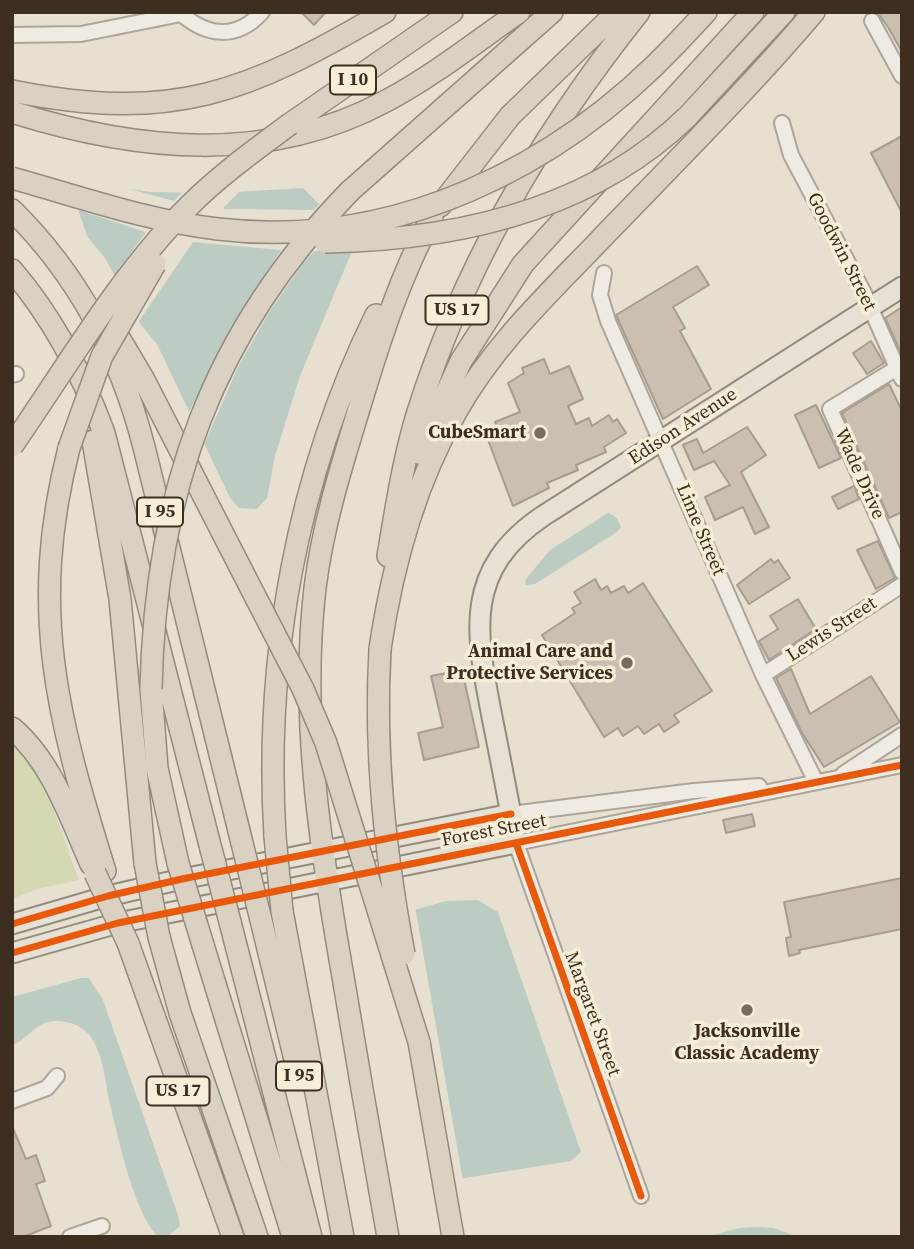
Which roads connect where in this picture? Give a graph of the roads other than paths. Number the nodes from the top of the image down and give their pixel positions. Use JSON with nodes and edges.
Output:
{"nodes":[{"id":1,"x":261,"y":12,"type":"edge"},
{"id":2,"x":385,"y":12,"type":"edge"},
{"id":3,"x":452,"y":12,"type":"edge"},
{"id":4,"x":519,"y":12,"type":"edge"},
{"id":5,"x":552,"y":12,"type":"edge"},
{"id":6,"x":617,"y":12,"type":"edge"},
{"id":7,"x":639,"y":12,"type":"edge"},
{"id":8,"x":706,"y":12,"type":"edge"},
{"id":9,"x":753,"y":12,"type":"edge"},
{"id":10,"x":784,"y":12,"type":"edge"},
{"id":11,"x":814,"y":12,"type":"edge"},
{"id":12,"x":180,"y":13,"type":"edge"},
{"id":13,"x":872,"y":21,"type":"dead end"},
{"id":14,"x":12,"y":35,"type":"edge"},
{"id":15,"x":902,"y":76,"type":"edge"},
{"id":16,"x":12,"y":91,"type":"edge"},
{"id":17,"x":12,"y":112,"type":"edge"},
{"id":18,"x":782,"y":123,"type":"dead end"},
{"id":19,"x":290,"y":124,"type":"junction"},
{"id":20,"x":12,"y":178,"type":"edge"},
{"id":21,"x":12,"y":210,"type":"edge"},
{"id":22,"x":432,"y":217,"type":"junction"},
{"id":23,"x":219,"y":230,"type":"junction"},
{"id":24,"x":38,"y":237,"type":"junction"},
{"id":25,"x":12,"y":270,"type":"edge"},
{"id":26,"x":604,"y":273,"type":"dead end"},
{"id":27,"x":902,"y":287,"type":"edge"},
{"id":28,"x":871,"y":307,"type":"junction"},
{"id":29,"x":48,"y":317,"type":"junction"},
{"id":30,"x":899,"y":374,"type":"edge"},
{"id":31,"x":661,"y":441,"type":"junction"},
{"id":32,"x":12,"y":446,"type":"edge"},
{"id":33,"x":394,"y":521,"type":"junction"},
{"id":34,"x":902,"y":572,"type":"edge"},
{"id":35,"x":902,"y":586,"type":"edge"},
{"id":36,"x":485,"y":588,"type":"joint"},
{"id":37,"x":380,"y":649,"type":"junction"},
{"id":38,"x":763,"y":675,"type":"junction"},
{"id":39,"x":12,"y":728,"type":"edge"},
{"id":40,"x":902,"y":735,"type":"edge"},
{"id":41,"x":902,"y":765,"type":"edge"},
{"id":42,"x":836,"y":779,"type":"junction"},
{"id":43,"x":816,"y":782,"type":"junction"},
{"id":44,"x":511,"y":814,"type":"junction"},
{"id":45,"x":516,"y":843,"type":"junction"},
{"id":46,"x":322,"y":851,"type":"junction"},
{"id":47,"x":100,"y":872,"type":"junction"},
{"id":48,"x":327,"y":881,"type":"junction"},
{"id":49,"x":12,"y":924,"type":"edge"},
{"id":50,"x":12,"y":953,"type":"edge"},
{"id":51,"x":419,"y":1042,"type":"junction"},
{"id":52,"x":57,"y":1076,"type":"dead end"},
{"id":53,"x":12,"y":1101,"type":"edge"},
{"id":54,"x":641,"y":1196,"type":"dead end"},
{"id":55,"x":103,"y":1226,"type":"dead end"},
{"id":56,"x":70,"y":1237,"type":"edge"},
{"id":57,"x":233,"y":1237,"type":"edge"},
{"id":58,"x":257,"y":1237,"type":"edge"},
{"id":59,"x":293,"y":1237,"type":"edge"},
{"id":60,"x":311,"y":1237,"type":"edge"},
{"id":61,"x":341,"y":1237,"type":"edge"},
{"id":62,"x":388,"y":1237,"type":"edge"},
{"id":63,"x":453,"y":1237,"type":"edge"}],
"edges":[{"from":1,"to":12,"type":"street"},
{"from":2,"to":16,"type":"highway"},
{"from":3,"to":19,"type":"highway","number":"I 10"},
{"from":4,"to":17,"type":"highway"},
{"from":5,"to":59,"type":"highway","bridge":true},
{"from":6,"to":22,"type":"highway"},
{"from":7,"to":33,"type":"highway","number":"US 17"},
{"from":8,"to":23,"type":"highway","bridge":true},
{"from":9,"to":33,"type":"highway"},
{"from":10,"to":23,"type":"highway","bridge":true},
{"from":11,"to":37,"type":"highway"},
{"from":12,"to":14,"type":"street"},
{"from":13,"to":15,"type":"street"},
{"from":18,"to":28,"type":"street","name":"Goodwin Street"},
{"from":19,"to":32,"type":"highway","bridge":true},
{"from":19,"to":47,"type":"highway","bridge":true},
{"from":20,"to":23,"type":"highway","bridge":true},
{"from":21,"to":24,"type":"highway","number":"I 95"},
{"from":22,"to":46,"type":"highway"},
{"from":22,"to":61,"type":"highway","bridge":true},
{"from":24,"to":51,"type":"highway","bridge":true},
{"from":24,"to":61,"type":"highway","number":"I 95","bridge":true},
{"from":25,"to":29,"type":"highway","number":"I 95"},
{"from":26,"to":31,"type":"street","name":"Lime Street"},
{"from":27,"to":28,"type":"main road","name":"Edison Avenue"},
{"from":28,"to":30,"type":"street","name":"Goodwin Street"},
{"from":28,"to":31,"type":"main road","name":"Edison Avenue"},
{"from":29,"to":58,"type":"highway","bridge":true},
{"from":29,"to":60,"type":"highway","number":"I 95","bridge":true},
{"from":30,"to":34,"type":"street","name":"Wade Drive"},
{"from":31,"to":36,"type":"main road","name":"Edison Avenue"},
{"from":31,"to":38,"type":"street","name":"Lime Street"},
{"from":33,"to":37,"type":"highway","number":"US 17"},
{"from":35,"to":38,"type":"street","name":"Lewis Street"},
{"from":36,"to":44,"type":"main road","name":"Margaret Street"},
{"from":37,"to":51,"type":"highway","number":"US 17","bridge":true},
{"from":38,"to":43,"type":"street","name":"Lime Street"},
{"from":39,"to":47,"type":"highway"},
{"from":40,"to":42,"type":"street"},
{"from":41,"to":42,"type":"street","name":"Forest Street"},
{"from":42,"to":43,"type":"street","name":"Forest Street"},
{"from":43,"to":44,"type":"street","name":"Forest Street"},
{"from":43,"to":45,"type":"street","name":"Forest Street"},
{"from":44,"to":45,"type":"main road","name":"Margaret Street"},
{"from":44,"to":46,"type":"main road","name":"Forest Street"},
{"from":45,"to":48,"type":"main road","name":"Forest Street"},
{"from":45,"to":54,"type":"street","name":"Margaret Street"},
{"from":46,"to":48,"type":"highway"},
{"from":46,"to":49,"type":"main road","name":"Forest Street"},
{"from":47,"to":57,"type":"highway","number":"US 17","bridge":true},
{"from":48,"to":50,"type":"main road","name":"Forest Street"},
{"from":48,"to":62,"type":"highway"},
{"from":51,"to":63,"type":"highway","number":"US 17"},
{"from":52,"to":53,"type":"street"},
{"from":55,"to":56,"type":"street"}]}
